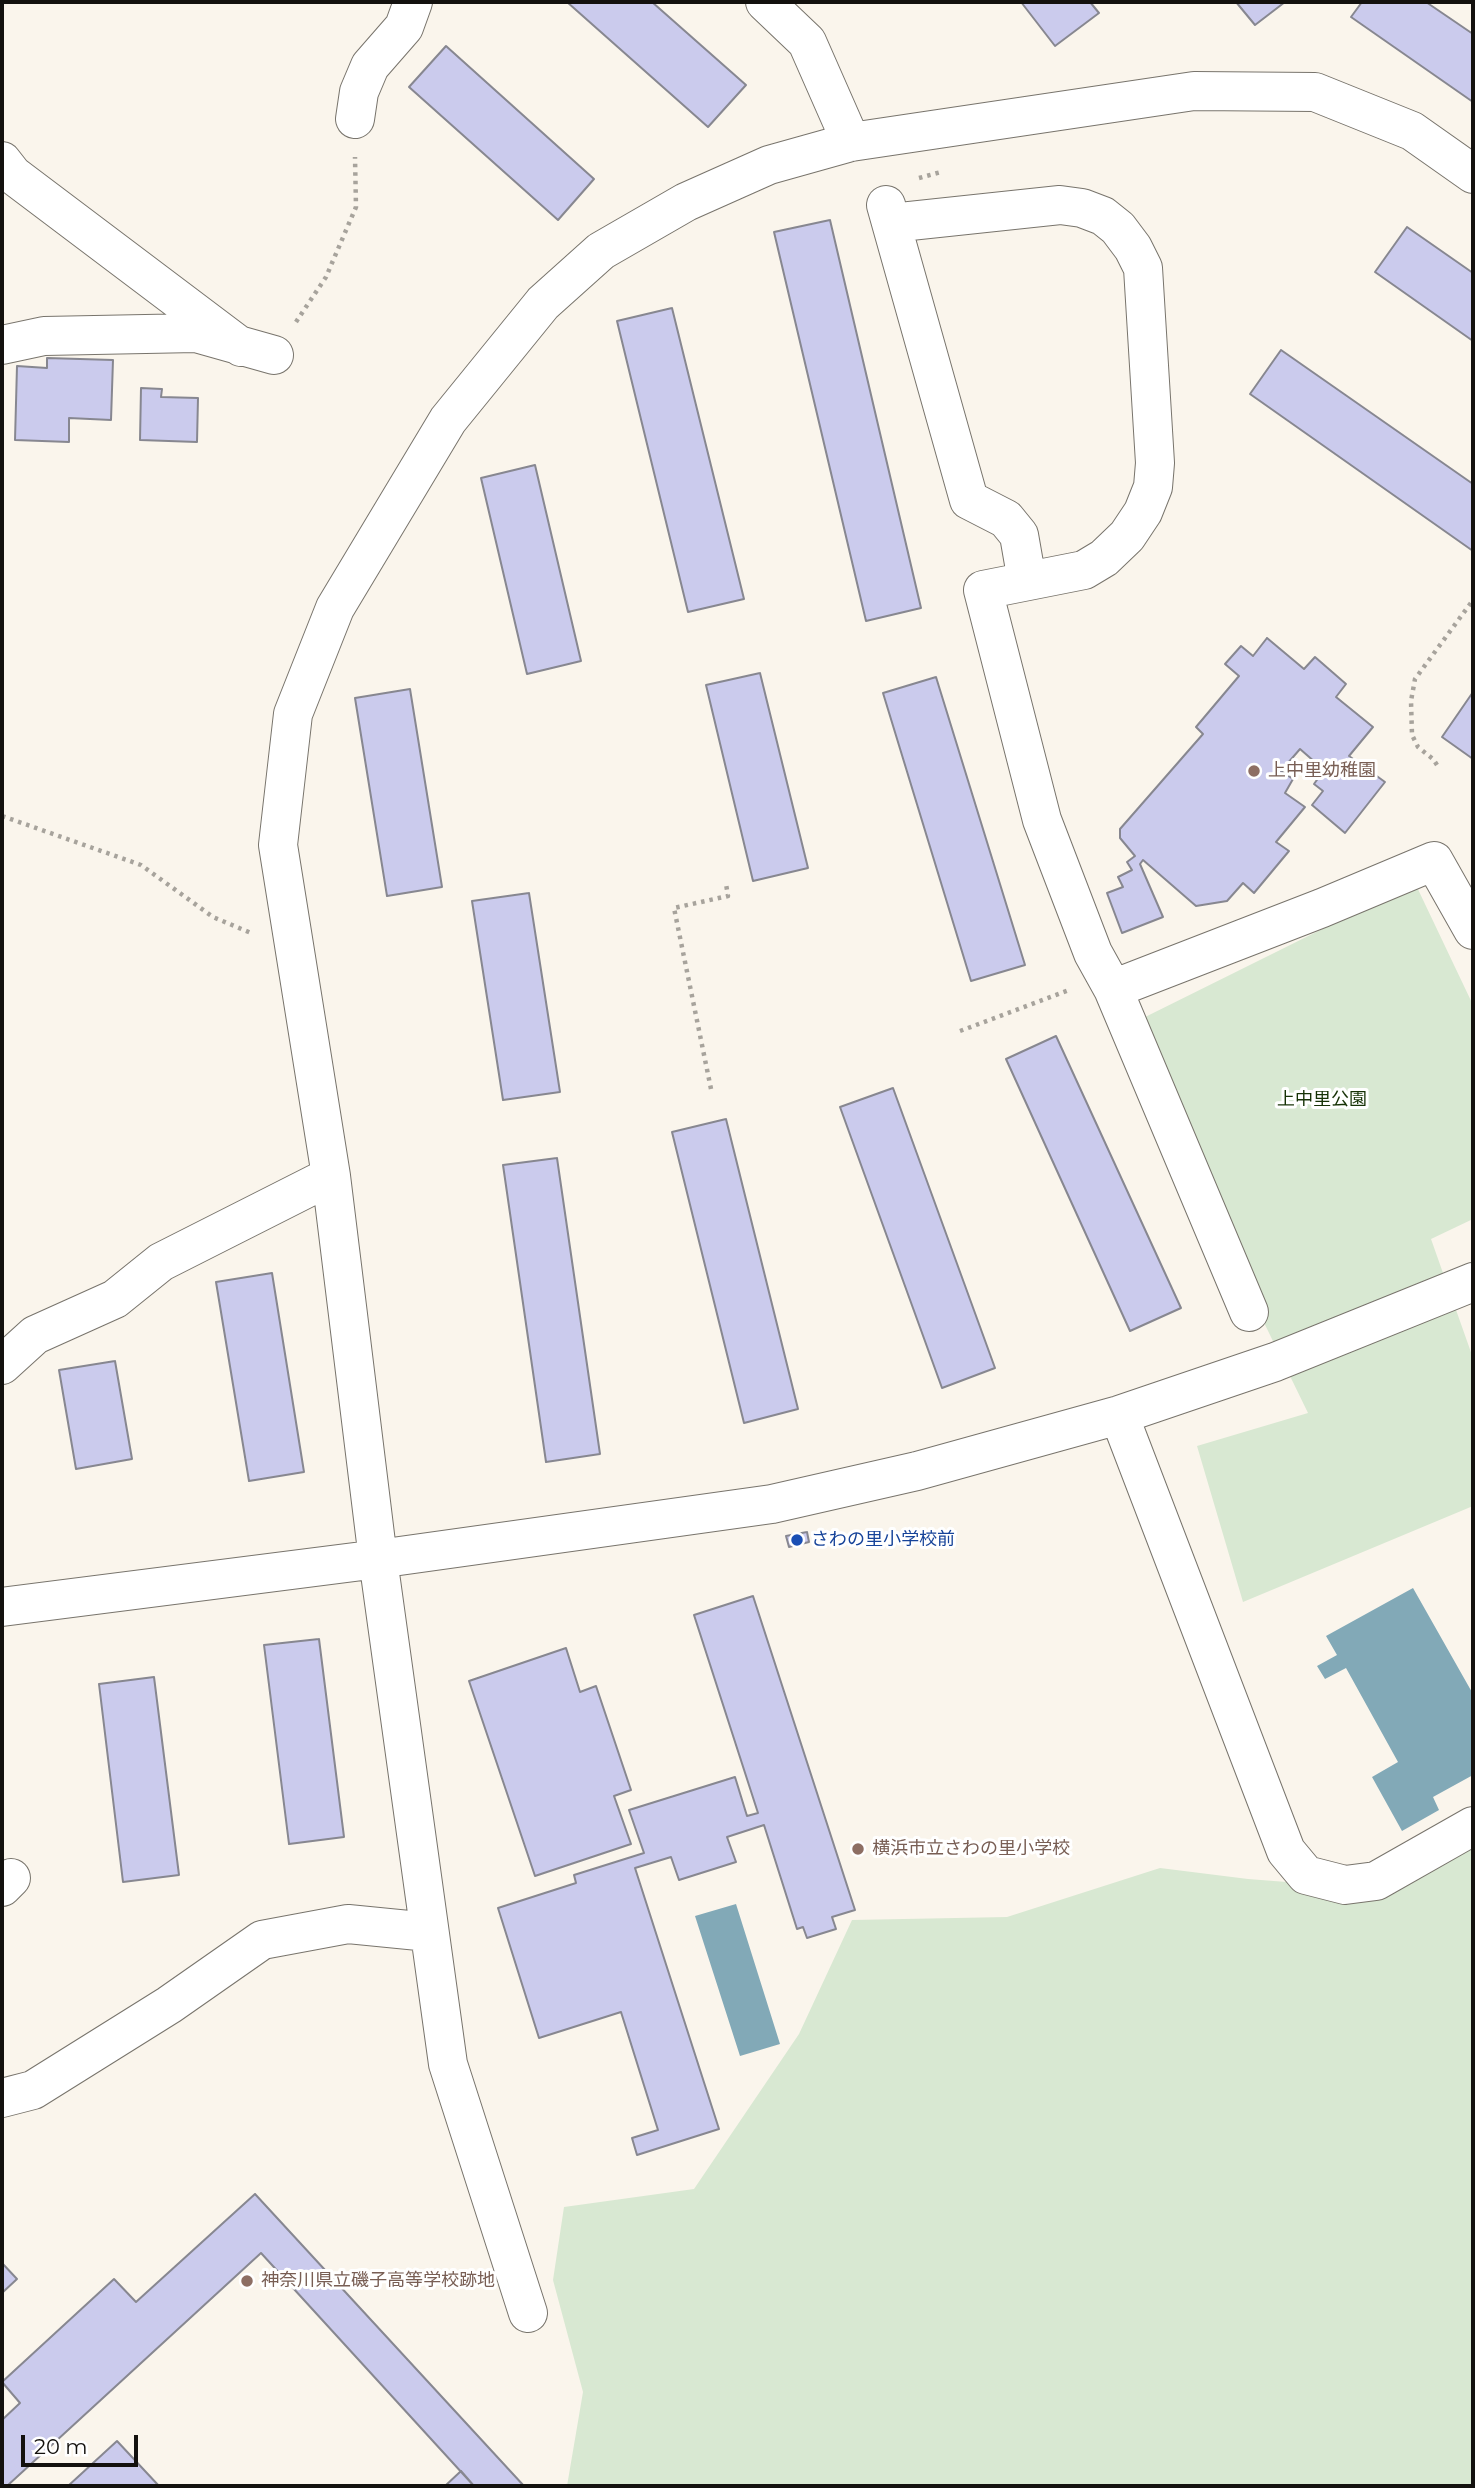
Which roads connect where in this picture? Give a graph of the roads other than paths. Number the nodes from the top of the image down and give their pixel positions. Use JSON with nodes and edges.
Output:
{"nodes":[{"id":1,"x":414,"y":2,"type":"edge"},
{"id":2,"x":765,"y":2,"type":"edge"},
{"id":3,"x":355,"y":119,"type":"road end"},
{"id":4,"x":851,"y":142,"type":"junction"},
{"id":5,"x":2,"y":161,"type":"edge"},
{"id":6,"x":1473,"y":174,"type":"edge"},
{"id":7,"x":2,"y":345,"type":"edge"},
{"id":8,"x":1027,"y":581,"type":"junction"},
{"id":9,"x":1473,"y":930,"type":"edge"},
{"id":10,"x":1110,"y":982,"type":"junction"},
{"id":11,"x":331,"y":1176,"type":"junction"},
{"id":12,"x":1473,"y":1282,"type":"edge"},
{"id":13,"x":1249,"y":1312,"type":"dead end"},
{"id":14,"x":2,"y":1365,"type":"edge"},
{"id":15,"x":1119,"y":1415,"type":"junction"},
{"id":16,"x":378,"y":1559,"type":"junction"},
{"id":17,"x":2,"y":1607,"type":"edge"},
{"id":18,"x":1473,"y":1826,"type":"edge"},
{"id":19,"x":429,"y":1932,"type":"junction"},
{"id":20,"x":2,"y":2098,"type":"edge"},
{"id":21,"x":528,"y":2313,"type":"dead end"}],
"edges":[{"from":1,"to":3,"type":"street"},
{"from":2,"to":4,"type":"street"},
{"from":4,"to":6,"type":"street"},
{"from":4,"to":11,"type":"street"},
{"from":5,"to":7,"type":"street"},
{"from":8,"to":8,"type":"street"},
{"from":8,"to":10,"type":"street"},
{"from":9,"to":10,"type":"street"},
{"from":10,"to":13,"type":"street"},
{"from":11,"to":14,"type":"street"},
{"from":11,"to":16,"type":"street"},
{"from":12,"to":15,"type":"street"},
{"from":15,"to":16,"type":"street"},
{"from":15,"to":18,"type":"street"},
{"from":16,"to":17,"type":"street"},
{"from":16,"to":19,"type":"street"},
{"from":19,"to":20,"type":"street"},
{"from":19,"to":21,"type":"street"}]}
